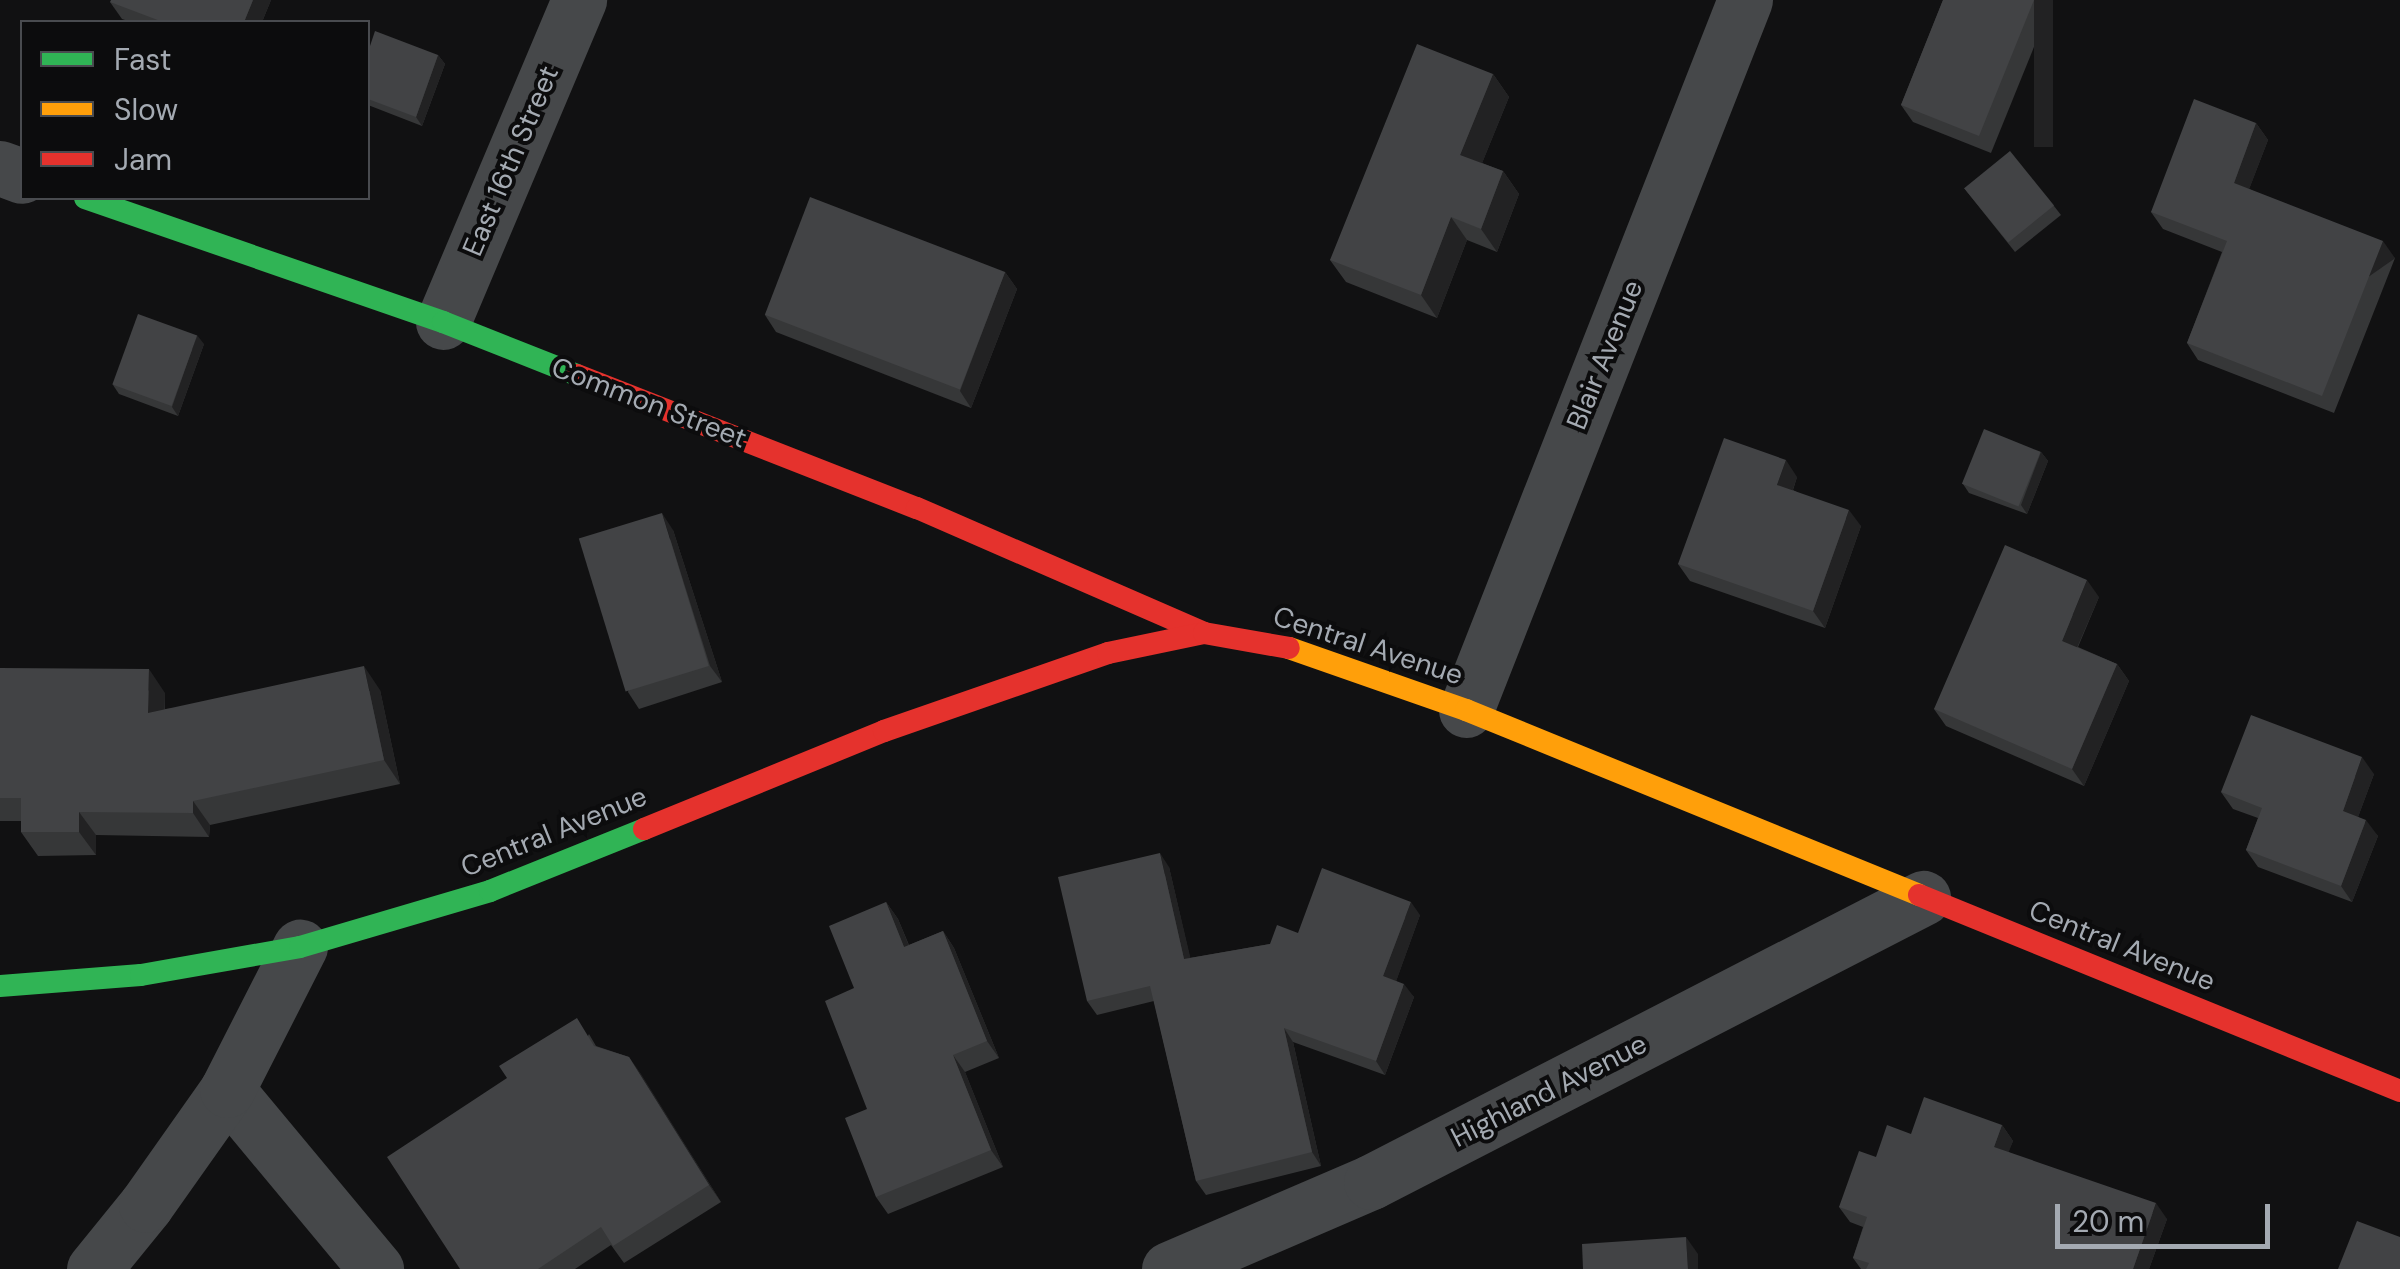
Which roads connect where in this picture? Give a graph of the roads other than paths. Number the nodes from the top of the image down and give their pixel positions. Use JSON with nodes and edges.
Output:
{"nodes":[{"id":1,"x":580,"y":0,"type":"edge"},
{"id":2,"x":1746,"y":0,"type":"edge"},
{"id":3,"x":91,"y":200,"type":"edge"},
{"id":4,"x":443,"y":322,"type":"junction"},
{"id":5,"x":1204,"y":632,"type":"junction"},
{"id":6,"x":1466,"y":710,"type":"junction"},
{"id":7,"x":1923,"y":898,"type":"junction"},
{"id":8,"x":300,"y":947,"type":"junction"},
{"id":9,"x":0,"y":986,"type":"edge"},
{"id":10,"x":226,"y":1090,"type":"junction"},
{"id":11,"x":2400,"y":1091,"type":"edge"},
{"id":12,"x":94,"y":1269,"type":"edge"},
{"id":13,"x":376,"y":1269,"type":"edge"},
{"id":14,"x":1169,"y":1269,"type":"edge"}],
"edges":[{"from":1,"to":4,"type":"street","name":"East 16th Street"},
{"from":2,"to":6,"type":"street","name":"Blair Avenue"},
{"from":3,"to":4,"type":"street","name":"Common Street"},
{"from":4,"to":5,"type":"street","name":"Common Street"},
{"from":5,"to":6,"type":"street","name":"Central Avenue"},
{"from":5,"to":8,"type":"street","name":"Central Avenue"},
{"from":6,"to":7,"type":"street","name":"Central Avenue"},
{"from":7,"to":11,"type":"street","name":"Central Avenue"},
{"from":7,"to":14,"type":"street","name":"Highland Avenue"},
{"from":8,"to":9,"type":"street","name":"Central Avenue"},
{"from":8,"to":10,"type":"street"},
{"from":10,"to":12,"type":"street"},
{"from":10,"to":13,"type":"street"}]}
